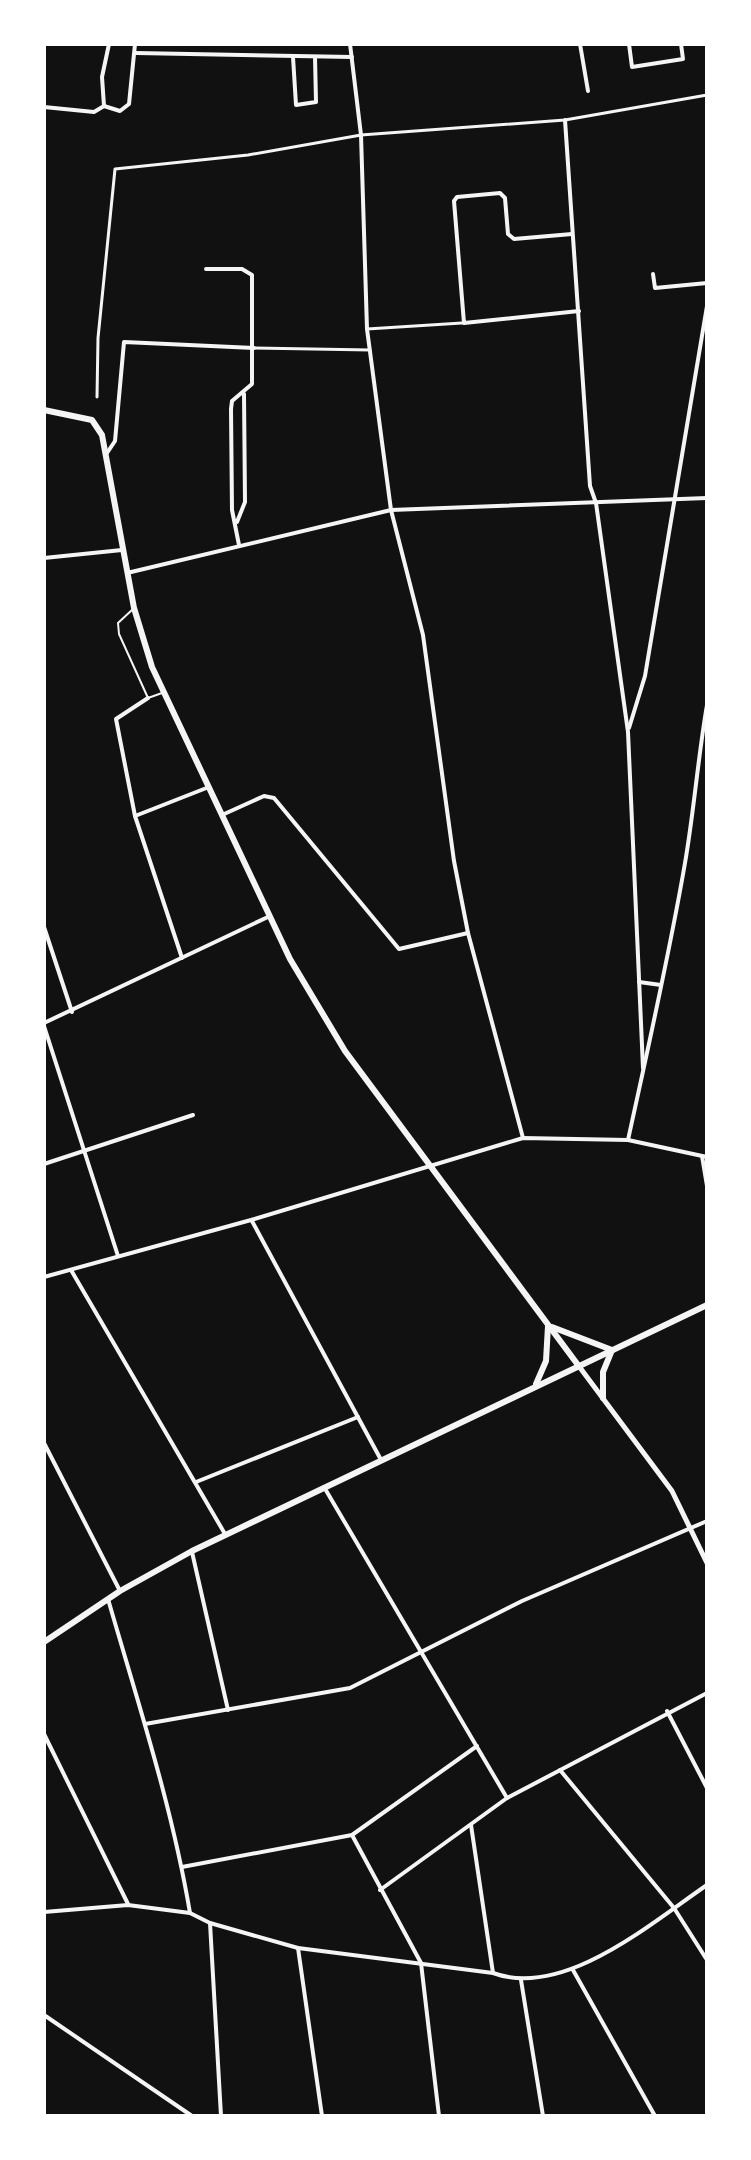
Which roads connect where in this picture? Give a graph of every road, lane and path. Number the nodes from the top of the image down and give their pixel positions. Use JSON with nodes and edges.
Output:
{"nodes":[{"id":1,"x":109,"y":44,"type":"edge"},
{"id":2,"x":135,"y":44,"type":"edge"},
{"id":3,"x":350,"y":44,"type":"edge"},
{"id":4,"x":580,"y":44,"type":"edge"},
{"id":5,"x":629,"y":44,"type":"edge"},
{"id":6,"x":681,"y":44,"type":"edge"},
{"id":7,"x":136,"y":53,"type":"junction"},
{"id":8,"x":293,"y":57,"type":"junction"},
{"id":9,"x":315,"y":57,"type":"junction"},
{"id":10,"x":352,"y":57,"type":"junction"},
{"id":11,"x":588,"y":91,"type":"dead end"},
{"id":12,"x":707,"y":95,"type":"edge"},
{"id":13,"x":104,"y":106,"type":"junction"},
{"id":14,"x":44,"y":107,"type":"edge"},
{"id":15,"x":565,"y":120,"type":"junction"},
{"id":16,"x":361,"y":135,"type":"junction"},
{"id":17,"x":572,"y":234,"type":"junction"},
{"id":18,"x":206,"y":269,"type":"dead end"},
{"id":19,"x":653,"y":274,"type":"dead end"},
{"id":20,"x":707,"y":283,"type":"edge"},
{"id":21,"x":707,"y":306,"type":"edge"},
{"id":22,"x":579,"y":311,"type":"junction"},
{"id":23,"x":464,"y":323,"type":"junction"},
{"id":24,"x":367,"y":329,"type":"junction"},
{"id":25,"x":254,"y":348,"type":"junction"},
{"id":26,"x":370,"y":350,"type":"junction"},
{"id":27,"x":244,"y":394,"type":"junction"},
{"id":28,"x":97,"y":397,"type":"dead end"},
{"id":29,"x":44,"y":410,"type":"edge"},
{"id":30,"x":107,"y":453,"type":"junction"},
{"id":31,"x":707,"y":498,"type":"edge"},
{"id":32,"x":672,"y":500,"type":"junction"},
{"id":33,"x":596,"y":503,"type":"junction"},
{"id":34,"x":391,"y":510,"type":"junction"},
{"id":35,"x":236,"y":524,"type":"junction"},
{"id":36,"x":239,"y":545,"type":"junction"},
{"id":37,"x":122,"y":550,"type":"junction"},
{"id":38,"x":44,"y":558,"type":"edge"},
{"id":39,"x":127,"y":573,"type":"junction"},
{"id":40,"x":134,"y":608,"type":"junction"},
{"id":41,"x":164,"y":693,"type":"junction"},
{"id":42,"x":148,"y":698,"type":"junction"},
{"id":43,"x":707,"y":705,"type":"edge"},
{"id":44,"x":628,"y":732,"type":"junction"},
{"id":45,"x":209,"y":787,"type":"junction"},
{"id":46,"x":222,"y":815,"type":"junction"},
{"id":47,"x":135,"y":816,"type":"junction"},
{"id":48,"x":270,"y":916,"type":"junction"},
{"id":49,"x":44,"y":927,"type":"edge"},
{"id":50,"x":468,"y":933,"type":"junction"},
{"id":51,"x":182,"y":958,"type":"junction"},
{"id":52,"x":639,"y":982,"type":"junction"},
{"id":53,"x":661,"y":985,"type":"junction"},
{"id":54,"x":72,"y":1013,"type":"junction"},
{"id":55,"x":44,"y":1025,"type":"edge"},
{"id":56,"x":643,"y":1068,"type":"junction"},
{"id":57,"x":193,"y":1115,"type":"dead end"},
{"id":58,"x":523,"y":1138,"type":"junction"},
{"id":59,"x":628,"y":1140,"type":"junction"},
{"id":60,"x":84,"y":1151,"type":"junction"},
{"id":61,"x":705,"y":1157,"type":"edge"},
{"id":62,"x":44,"y":1164,"type":"edge"},
{"id":63,"x":428,"y":1166,"type":"junction"},
{"id":64,"x":707,"y":1186,"type":"edge"},
{"id":65,"x":251,"y":1220,"type":"junction"},
{"id":66,"x":118,"y":1256,"type":"junction"},
{"id":67,"x":71,"y":1270,"type":"junction"},
{"id":68,"x":44,"y":1277,"type":"edge"},
{"id":69,"x":707,"y":1305,"type":"edge"},
{"id":70,"x":548,"y":1326,"type":"junction"},
{"id":71,"x":612,"y":1350,"type":"junction"},
{"id":72,"x":578,"y":1365,"type":"junction"},
{"id":73,"x":535,"y":1385,"type":"junction"},
{"id":74,"x":603,"y":1398,"type":"junction"},
{"id":75,"x":358,"y":1417,"type":"junction"},
{"id":76,"x":44,"y":1443,"type":"edge"},
{"id":77,"x":380,"y":1458,"type":"junction"},
{"id":78,"x":196,"y":1482,"type":"junction"},
{"id":79,"x":323,"y":1486,"type":"junction"},
{"id":80,"x":707,"y":1521,"type":"edge"},
{"id":81,"x":691,"y":1527,"type":"junction"},
{"id":82,"x":225,"y":1534,"type":"junction"},
{"id":83,"x":192,"y":1551,"type":"junction"},
{"id":84,"x":707,"y":1563,"type":"edge"},
{"id":85,"x":120,"y":1591,"type":"junction"},
{"id":86,"x":108,"y":1599,"type":"junction"},
{"id":87,"x":44,"y":1642,"type":"edge"},
{"id":88,"x":420,"y":1651,"type":"junction"},
{"id":89,"x":707,"y":1693,"type":"edge"},
{"id":90,"x":228,"y":1710,"type":"junction"},
{"id":91,"x":667,"y":1711,"type":"junction"},
{"id":92,"x":145,"y":1724,"type":"junction"},
{"id":93,"x":44,"y":1734,"type":"edge"},
{"id":94,"x":477,"y":1746,"type":"junction"},
{"id":95,"x":560,"y":1770,"type":"junction"},
{"id":96,"x":707,"y":1788,"type":"edge"},
{"id":97,"x":507,"y":1798,"type":"junction"},
{"id":98,"x":471,"y":1825,"type":"junction"},
{"id":99,"x":352,"y":1835,"type":"junction"},
{"id":100,"x":182,"y":1867,"type":"junction"},
{"id":101,"x":707,"y":1885,"type":"edge"},
{"id":102,"x":380,"y":1890,"type":"junction"},
{"id":103,"x":128,"y":1905,"type":"junction"},
{"id":104,"x":674,"y":1908,"type":"junction"},
{"id":105,"x":44,"y":1912,"type":"edge"},
{"id":106,"x":190,"y":1913,"type":"junction"},
{"id":107,"x":210,"y":1923,"type":"junction"},
{"id":108,"x":298,"y":1948,"type":"junction"},
{"id":109,"x":707,"y":1960,"type":"edge"},
{"id":110,"x":421,"y":1963,"type":"junction"},
{"id":111,"x":573,"y":1970,"type":"junction"},
{"id":112,"x":493,"y":1973,"type":"junction"},
{"id":113,"x":521,"y":1980,"type":"junction"},
{"id":114,"x":44,"y":2015,"type":"edge"},
{"id":115,"x":192,"y":2116,"type":"edge"},
{"id":116,"x":221,"y":2116,"type":"edge"},
{"id":117,"x":322,"y":2116,"type":"edge"},
{"id":118,"x":439,"y":2116,"type":"edge"},
{"id":119,"x":543,"y":2116,"type":"edge"},
{"id":120,"x":655,"y":2116,"type":"edge"}],
"edges":[{"from":1,"to":13,"type":"street"},
{"from":2,"to":7,"type":"street"},
{"from":3,"to":10,"type":"street"},
{"from":4,"to":11,"type":"street"},
{"from":5,"to":6,"type":"street"},
{"from":7,"to":8,"type":"street"},
{"from":7,"to":13,"type":"street"},
{"from":8,"to":9,"type":"street"},
{"from":8,"to":9,"type":"street"},
{"from":9,"to":10,"type":"street"},
{"from":10,"to":16,"type":"street"},
{"from":12,"to":15,"type":"street"},
{"from":13,"to":14,"type":"street"},
{"from":15,"to":16,"type":"street"},
{"from":15,"to":17,"type":"street"},
{"from":16,"to":24,"type":"street"},
{"from":16,"to":28,"type":"street"},
{"from":17,"to":22,"type":"street"},
{"from":17,"to":23,"type":"street"},
{"from":18,"to":25,"type":"street"},
{"from":19,"to":20,"type":"street"},
{"from":21,"to":32,"type":"street"},
{"from":22,"to":23,"type":"street"},
{"from":22,"to":33,"type":"street"},
{"from":23,"to":24,"type":"street"},
{"from":24,"to":26,"type":"street"},
{"from":25,"to":26,"type":"street"},
{"from":25,"to":27,"type":"street"},
{"from":25,"to":30,"type":"street"},
{"from":26,"to":34,"type":"street"},
{"from":27,"to":35,"type":"street"},
{"from":27,"to":35,"type":"street"},
{"from":29,"to":30,"type":"main road"},
{"from":30,"to":37,"type":"main road"},
{"from":31,"to":32,"type":"street"},
{"from":32,"to":33,"type":"street"},
{"from":32,"to":44,"type":"street"},
{"from":33,"to":34,"type":"street"},
{"from":33,"to":44,"type":"street"},
{"from":34,"to":36,"type":"street"},
{"from":34,"to":50,"type":"street"},
{"from":35,"to":36,"type":"street"},
{"from":36,"to":39,"type":"street"},
{"from":37,"to":38,"type":"street"},
{"from":37,"to":39,"type":"main road"},
{"from":39,"to":40,"type":"main road"},
{"from":40,"to":41,"type":"main road"},
{"from":40,"to":42,"type":"lane"},
{"from":41,"to":42,"type":"lane"},
{"from":41,"to":45,"type":"main road"},
{"from":42,"to":47,"type":"street"},
{"from":43,"to":53,"type":"street"},
{"from":44,"to":52,"type":"street"},
{"from":45,"to":46,"type":"main road"},
{"from":45,"to":47,"type":"street"},
{"from":46,"to":48,"type":"main road"},
{"from":46,"to":50,"type":"street"},
{"from":47,"to":51,"type":"street"},
{"from":48,"to":51,"type":"street"},
{"from":48,"to":63,"type":"main road"},
{"from":49,"to":54,"type":"street"},
{"from":50,"to":58,"type":"street"},
{"from":51,"to":54,"type":"street"},
{"from":52,"to":53,"type":"street"},
{"from":52,"to":56,"type":"street"},
{"from":53,"to":56,"type":"street"},
{"from":54,"to":55,"type":"street"},
{"from":55,"to":60,"type":"street"},
{"from":56,"to":59,"type":"street"},
{"from":57,"to":60,"type":"street"},
{"from":58,"to":59,"type":"street"},
{"from":58,"to":63,"type":"street"},
{"from":59,"to":61,"type":"street"},
{"from":60,"to":62,"type":"street"},
{"from":60,"to":66,"type":"street"},
{"from":61,"to":64,"type":"street"},
{"from":63,"to":65,"type":"street"},
{"from":63,"to":70,"type":"main road"},
{"from":65,"to":66,"type":"street"},
{"from":65,"to":75,"type":"street"},
{"from":66,"to":67,"type":"street"},
{"from":67,"to":68,"type":"street"},
{"from":67,"to":78,"type":"street"},
{"from":69,"to":71,"type":"main road"},
{"from":70,"to":71,"type":"main road"},
{"from":70,"to":72,"type":"main road"},
{"from":70,"to":73,"type":"main road"},
{"from":71,"to":72,"type":"main road"},
{"from":71,"to":74,"type":"main road"},
{"from":72,"to":73,"type":"main road"},
{"from":72,"to":74,"type":"street"},
{"from":73,"to":77,"type":"main road"},
{"from":74,"to":81,"type":"street"},
{"from":75,"to":77,"type":"street"},
{"from":75,"to":78,"type":"street"},
{"from":76,"to":85,"type":"street"},
{"from":77,"to":79,"type":"main road"},
{"from":78,"to":82,"type":"street"},
{"from":79,"to":82,"type":"main road"},
{"from":79,"to":88,"type":"street"},
{"from":80,"to":81,"type":"street"},
{"from":81,"to":84,"type":"street"},
{"from":81,"to":88,"type":"street"},
{"from":82,"to":83,"type":"main road"},
{"from":83,"to":85,"type":"main road"},
{"from":83,"to":90,"type":"street"},
{"from":85,"to":86,"type":"main road"},
{"from":86,"to":87,"type":"main road"},
{"from":86,"to":92,"type":"street"},
{"from":88,"to":90,"type":"street"},
{"from":88,"to":94,"type":"street"},
{"from":89,"to":91,"type":"street"},
{"from":90,"to":92,"type":"street"},
{"from":91,"to":95,"type":"street"},
{"from":91,"to":96,"type":"street"},
{"from":92,"to":100,"type":"street"},
{"from":93,"to":103,"type":"street"},
{"from":94,"to":97,"type":"street"},
{"from":94,"to":99,"type":"street"},
{"from":95,"to":97,"type":"street"},
{"from":95,"to":104,"type":"street"},
{"from":97,"to":98,"type":"street"},
{"from":98,"to":102,"type":"street"},
{"from":98,"to":112,"type":"street"},
{"from":99,"to":100,"type":"street"},
{"from":99,"to":102,"type":"street"},
{"from":100,"to":106,"type":"street"},
{"from":101,"to":104,"type":"street"},
{"from":102,"to":110,"type":"street"},
{"from":103,"to":105,"type":"street"},
{"from":103,"to":106,"type":"street"},
{"from":104,"to":109,"type":"street"},
{"from":104,"to":111,"type":"street"},
{"from":106,"to":107,"type":"street"},
{"from":107,"to":108,"type":"street"},
{"from":107,"to":116,"type":"street"},
{"from":108,"to":110,"type":"street"},
{"from":108,"to":117,"type":"street"},
{"from":110,"to":112,"type":"street"},
{"from":110,"to":118,"type":"street"},
{"from":111,"to":113,"type":"street"},
{"from":111,"to":120,"type":"street"},
{"from":112,"to":113,"type":"street"},
{"from":113,"to":119,"type":"street"},
{"from":114,"to":115,"type":"street"}]}
